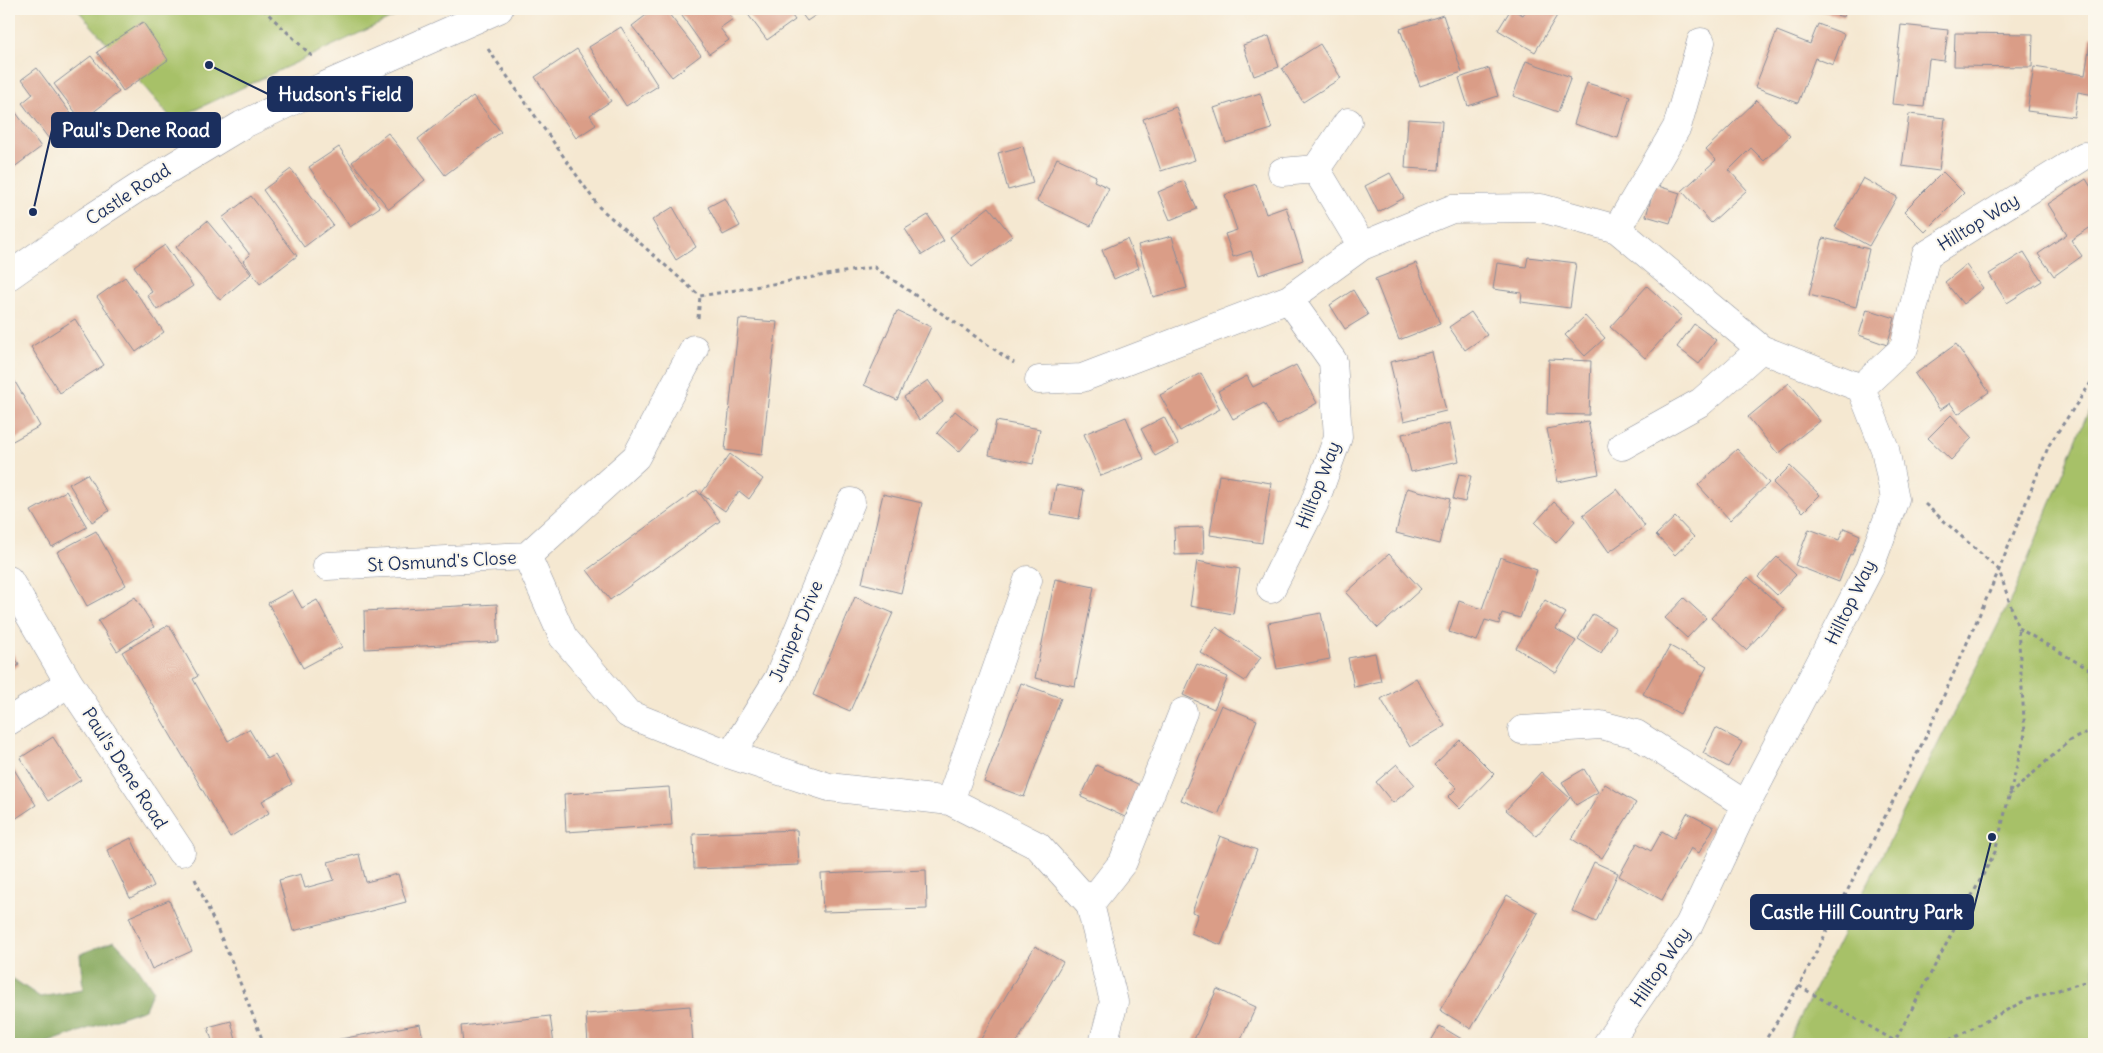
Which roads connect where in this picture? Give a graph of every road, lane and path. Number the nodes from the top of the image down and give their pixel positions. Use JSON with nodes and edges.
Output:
{"nodes":[{"id":1,"x":263,"y":9,"type":"edge"},
{"id":2,"x":499,"y":9,"type":"edge"},
{"id":3,"x":469,"y":22,"type":"junction"},
{"id":4,"x":1701,"y":42,"type":"dead end"},
{"id":5,"x":315,"y":59,"type":"dead end"},
{"id":6,"x":1348,"y":122,"type":"dead end"},
{"id":7,"x":2084,"y":156,"type":"dead end"},
{"id":8,"x":1316,"y":170,"type":"junction"},
{"id":9,"x":1282,"y":172,"type":"dead end"},
{"id":10,"x":1617,"y":229,"type":"junction"},
{"id":11,"x":1362,"y":246,"type":"junction"},
{"id":12,"x":9,"y":276,"type":"edge"},
{"id":13,"x":1289,"y":299,"type":"junction"},
{"id":14,"x":694,"y":349,"type":"dead end"},
{"id":15,"x":1761,"y":349,"type":"junction"},
{"id":16,"x":2094,"y":378,"type":"edge"},
{"id":17,"x":1039,"y":380,"type":"joint"},
{"id":18,"x":1861,"y":388,"type":"junction"},
{"id":19,"x":1622,"y":446,"type":"dead end"},
{"id":20,"x":1895,"y":499,"type":"junction"},
{"id":21,"x":851,"y":502,"type":"dead end"},
{"id":22,"x":527,"y":556,"type":"junction"},
{"id":23,"x":327,"y":566,"type":"dead end"},
{"id":24,"x":1999,"y":570,"type":"junction"},
{"id":25,"x":9,"y":580,"type":"edge"},
{"id":26,"x":1028,"y":580,"type":"dead end"},
{"id":27,"x":1271,"y":589,"type":"dead end"},
{"id":28,"x":2018,"y":628,"type":"junction"},
{"id":29,"x":2094,"y":672,"type":"edge"},
{"id":30,"x":69,"y":683,"type":"junction"},
{"id":31,"x":1183,"y":712,"type":"dead end"},
{"id":32,"x":9,"y":721,"type":"edge"},
{"id":33,"x":2094,"y":729,"type":"edge"},
{"id":34,"x":1522,"y":730,"type":"dead end"},
{"id":35,"x":731,"y":755,"type":"junction"},
{"id":36,"x":2009,"y":795,"type":"junction"},
{"id":37,"x":950,"y":801,"type":"junction"},
{"id":38,"x":1746,"y":805,"type":"junction"},
{"id":39,"x":181,"y":852,"type":"joint"},
{"id":40,"x":1090,"y":904,"type":"junction"},
{"id":41,"x":2094,"y":979,"type":"edge"},
{"id":42,"x":1798,"y":986,"type":"junction"},
{"id":43,"x":1895,"y":1043,"type":"edge"},
{"id":44,"x":264,"y":1044,"type":"edge"},
{"id":45,"x":1103,"y":1044,"type":"edge"},
{"id":46,"x":1608,"y":1044,"type":"edge"},
{"id":47,"x":1763,"y":1044,"type":"edge"},
{"id":48,"x":1891,"y":1044,"type":"edge"},
{"id":49,"x":1942,"y":1044,"type":"edge"}],
"edges":[{"from":1,"to":5,"type":"path"},
{"from":2,"to":3,"type":"street","name":"Castle Road"},
{"from":3,"to":12,"type":"street","name":"Castle Road"},
{"from":3,"to":17,"type":"path"},
{"from":4,"to":10,"type":"street"},
{"from":6,"to":8,"type":"street"},
{"from":7,"to":18,"type":"street","name":"Hilltop Way"},
{"from":8,"to":9,"type":"street"},
{"from":8,"to":11,"type":"street"},
{"from":10,"to":11,"type":"street"},
{"from":10,"to":15,"type":"street"},
{"from":11,"to":13,"type":"street"},
{"from":13,"to":17,"type":"street"},
{"from":13,"to":27,"type":"street","name":"Hilltop Way"},
{"from":14,"to":22,"type":"street","name":"St Osmund's Close"},
{"from":15,"to":18,"type":"street"},
{"from":15,"to":19,"type":"street"},
{"from":16,"to":24,"type":"path"},
{"from":18,"to":20,"type":"street"},
{"from":20,"to":24,"type":"path"},
{"from":20,"to":38,"type":"street","name":"Hilltop Way"},
{"from":21,"to":35,"type":"street","name":"Juniper Drive"},
{"from":22,"to":23,"type":"street","name":"St Osmund's Close"},
{"from":22,"to":35,"type":"street"},
{"from":24,"to":28,"type":"path"},
{"from":24,"to":42,"type":"path"},
{"from":25,"to":30,"type":"street","name":"Paul's Dene Road"},
{"from":26,"to":37,"type":"street"},
{"from":28,"to":29,"type":"path"},
{"from":28,"to":36,"type":"path"},
{"from":30,"to":32,"type":"street"},
{"from":30,"to":39,"type":"street","name":"Paul's Dene Road"},
{"from":31,"to":40,"type":"street"},
{"from":33,"to":36,"type":"path"},
{"from":34,"to":38,"type":"street"},
{"from":35,"to":37,"type":"street"},
{"from":36,"to":43,"type":"path"},
{"from":37,"to":40,"type":"street"},
{"from":38,"to":46,"type":"street","name":"Hilltop Way"},
{"from":39,"to":44,"type":"path"},
{"from":40,"to":45,"type":"street"},
{"from":41,"to":49,"type":"path"},
{"from":42,"to":43,"type":"path"},
{"from":42,"to":47,"type":"path"},
{"from":43,"to":48,"type":"path"}]}
